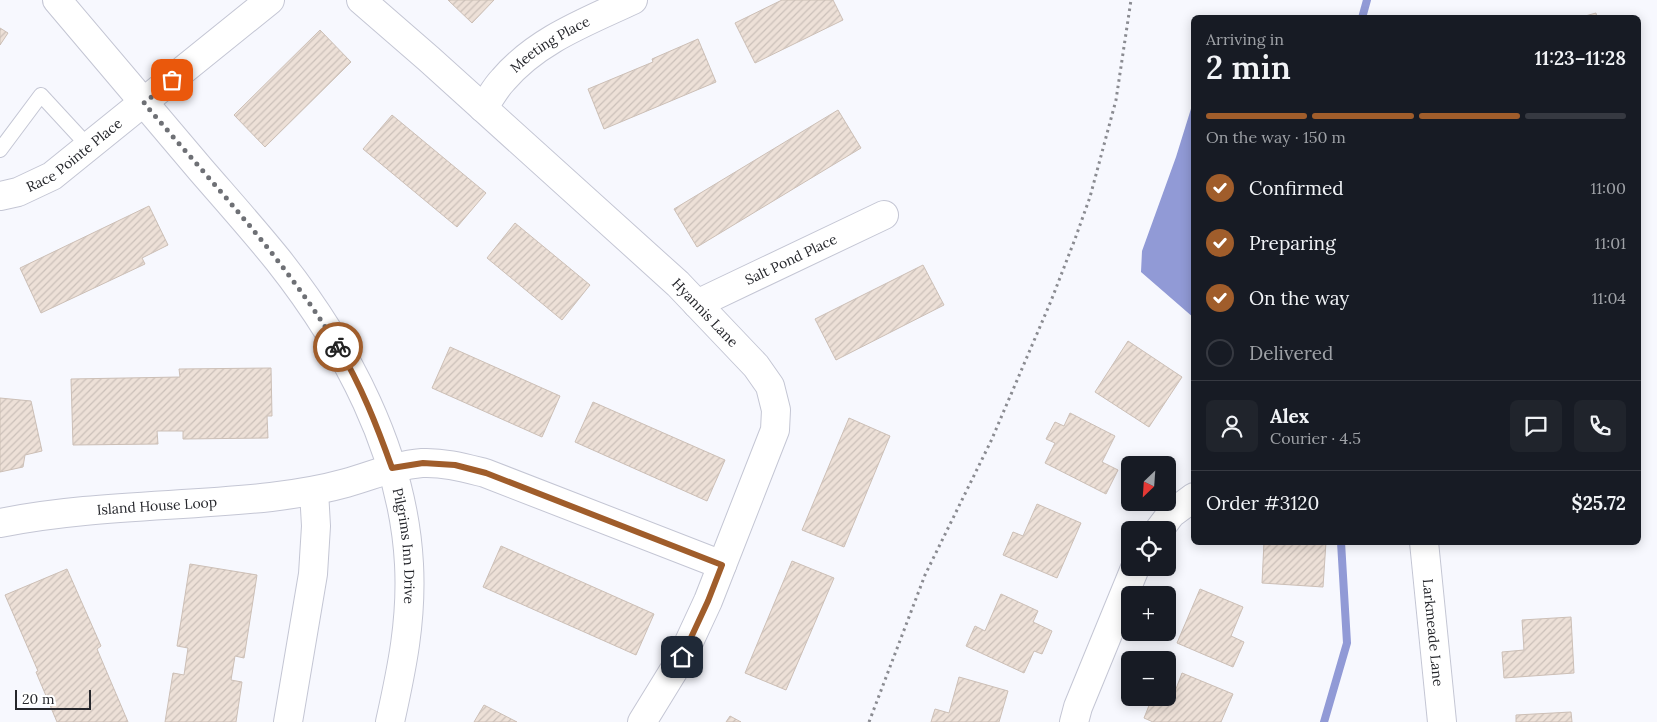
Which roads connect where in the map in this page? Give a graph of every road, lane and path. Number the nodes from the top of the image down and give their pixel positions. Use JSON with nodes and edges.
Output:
{"nodes":[{"id":1,"x":57,"y":0,"type":"edge"},
{"id":2,"x":270,"y":0,"type":"edge"},
{"id":3,"x":361,"y":0,"type":"edge"},
{"id":4,"x":633,"y":0,"type":"edge"},
{"id":5,"x":1131,"y":0,"type":"edge"},
{"id":6,"x":144,"y":103,"type":"junction"},
{"id":7,"x":483,"y":108,"type":"junction"},
{"id":8,"x":89,"y":147,"type":"junction"},
{"id":9,"x":0,"y":150,"type":"edge"},
{"id":10,"x":0,"y":196,"type":"edge"},
{"id":11,"x":884,"y":214,"type":"dead end"},
{"id":12,"x":697,"y":304,"type":"junction"},
{"id":13,"x":392,"y":468,"type":"junction"},
{"id":14,"x":314,"y":491,"type":"junction"},
{"id":15,"x":1191,"y":499,"type":"edge"},
{"id":16,"x":1166,"y":521,"type":"edge"},
{"id":17,"x":0,"y":523,"type":"edge"},
{"id":18,"x":1424,"y":545,"type":"edge"},
{"id":19,"x":722,"y":565,"type":"junction"},
{"id":20,"x":1132,"y":576,"type":"edge"},
{"id":21,"x":288,"y":722,"type":"edge"},
{"id":22,"x":390,"y":722,"type":"edge"},
{"id":23,"x":642,"y":722,"type":"edge"},
{"id":24,"x":869,"y":722,"type":"edge"},
{"id":25,"x":1074,"y":722,"type":"edge"},
{"id":26,"x":1442,"y":722,"type":"edge"}],
"edges":[{"from":1,"to":6,"type":"street","name":"Pilgrims Inn Drive"},
{"from":2,"to":6,"type":"street","name":"Race Pointe Place"},
{"from":3,"to":7,"type":"street","name":"Hyannis Lane"},
{"from":4,"to":7,"type":"street","name":"Meeting Place"},
{"from":5,"to":24,"type":"path"},
{"from":6,"to":8,"type":"street","name":"Race Pointe Place"},
{"from":6,"to":13,"type":"street","name":"Pilgrims Inn Drive"},
{"from":7,"to":12,"type":"street","name":"Hyannis Lane"},
{"from":8,"to":9,"type":"lane"},
{"from":8,"to":10,"type":"street","name":"Race Pointe Place"},
{"from":11,"to":12,"type":"street","name":"Salt Pond Place"},
{"from":12,"to":19,"type":"street","name":"Hyannis Lane"},
{"from":13,"to":14,"type":"street","name":"Island House Loop"},
{"from":13,"to":19,"type":"street","name":"Island House Loop"},
{"from":13,"to":22,"type":"street","name":"Pilgrims Inn Drive"},
{"from":14,"to":17,"type":"street","name":"Island House Loop"},
{"from":14,"to":21,"type":"street"},
{"from":15,"to":16,"type":"street"},
{"from":18,"to":26,"type":"street","name":"Larkmeade Lane"},
{"from":19,"to":23,"type":"street","name":"Hyannis Lane"},
{"from":20,"to":25,"type":"street"}]}
